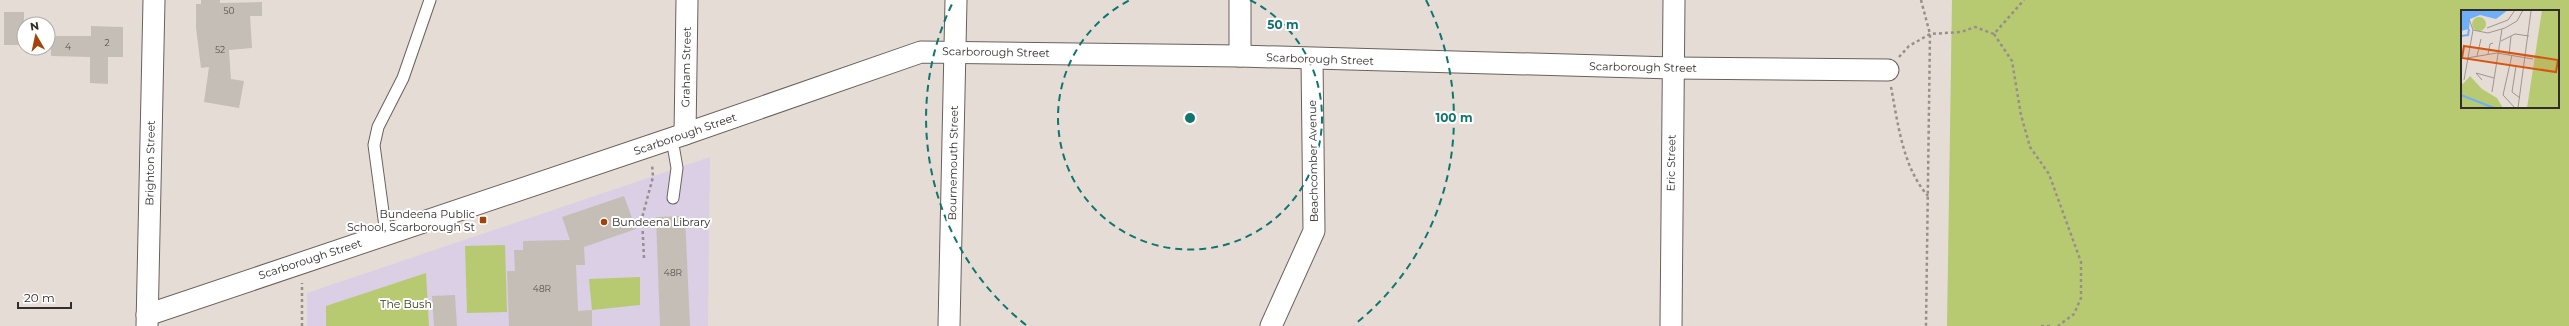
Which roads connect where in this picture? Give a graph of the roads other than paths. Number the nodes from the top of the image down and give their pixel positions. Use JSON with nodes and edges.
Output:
{"nodes":[{"id":1,"x":154,"y":0,"type":"edge"},
{"id":2,"x":430,"y":0,"type":"edge"},
{"id":3,"x":687,"y":0,"type":"edge"},
{"id":4,"x":956,"y":0,"type":"edge"},
{"id":5,"x":1240,"y":0,"type":"edge"},
{"id":6,"x":1674,"y":0,"type":"edge"},
{"id":7,"x":955,"y":51,"type":"junction"},
{"id":8,"x":1240,"y":56,"type":"junction"},
{"id":9,"x":1312,"y":58,"type":"junction"},
{"id":10,"x":1672,"y":68,"type":"junction"},
{"id":11,"x":1888,"y":70,"type":"road end"},
{"id":12,"x":678,"y":137,"type":"junction"},
{"id":13,"x":672,"y":198,"type":"dead end"},
{"id":14,"x":386,"y":234,"type":"junction"},
{"id":15,"x":147,"y":320,"type":"edge"},
{"id":16,"x":949,"y":326,"type":"edge"},
{"id":17,"x":1271,"y":326,"type":"edge"},
{"id":18,"x":1671,"y":326,"type":"edge"}],
"edges":[{"from":1,"to":15,"type":"street","name":"Brighton Street"},
{"from":2,"to":14,"type":"lane"},
{"from":3,"to":12,"type":"street","name":"Graham Street"},
{"from":4,"to":7,"type":"street","name":"Bournemouth Street"},
{"from":5,"to":8,"type":"street"},
{"from":6,"to":10,"type":"street","name":"Eric Street"},
{"from":7,"to":8,"type":"street","name":"Scarborough Street"},
{"from":7,"to":12,"type":"street","name":"Scarborough Street"},
{"from":7,"to":16,"type":"street","name":"Bournemouth Street"},
{"from":8,"to":9,"type":"street","name":"Scarborough Street"},
{"from":9,"to":10,"type":"street","name":"Scarborough Street"},
{"from":9,"to":17,"type":"street","name":"Beachcomber Avenue"},
{"from":10,"to":11,"type":"street","name":"Scarborough Street"},
{"from":10,"to":18,"type":"street","name":"Eric Street"},
{"from":12,"to":13,"type":"lane"},
{"from":12,"to":14,"type":"street","name":"Scarborough Street"},
{"from":14,"to":15,"type":"street","name":"Scarborough Street"}]}
